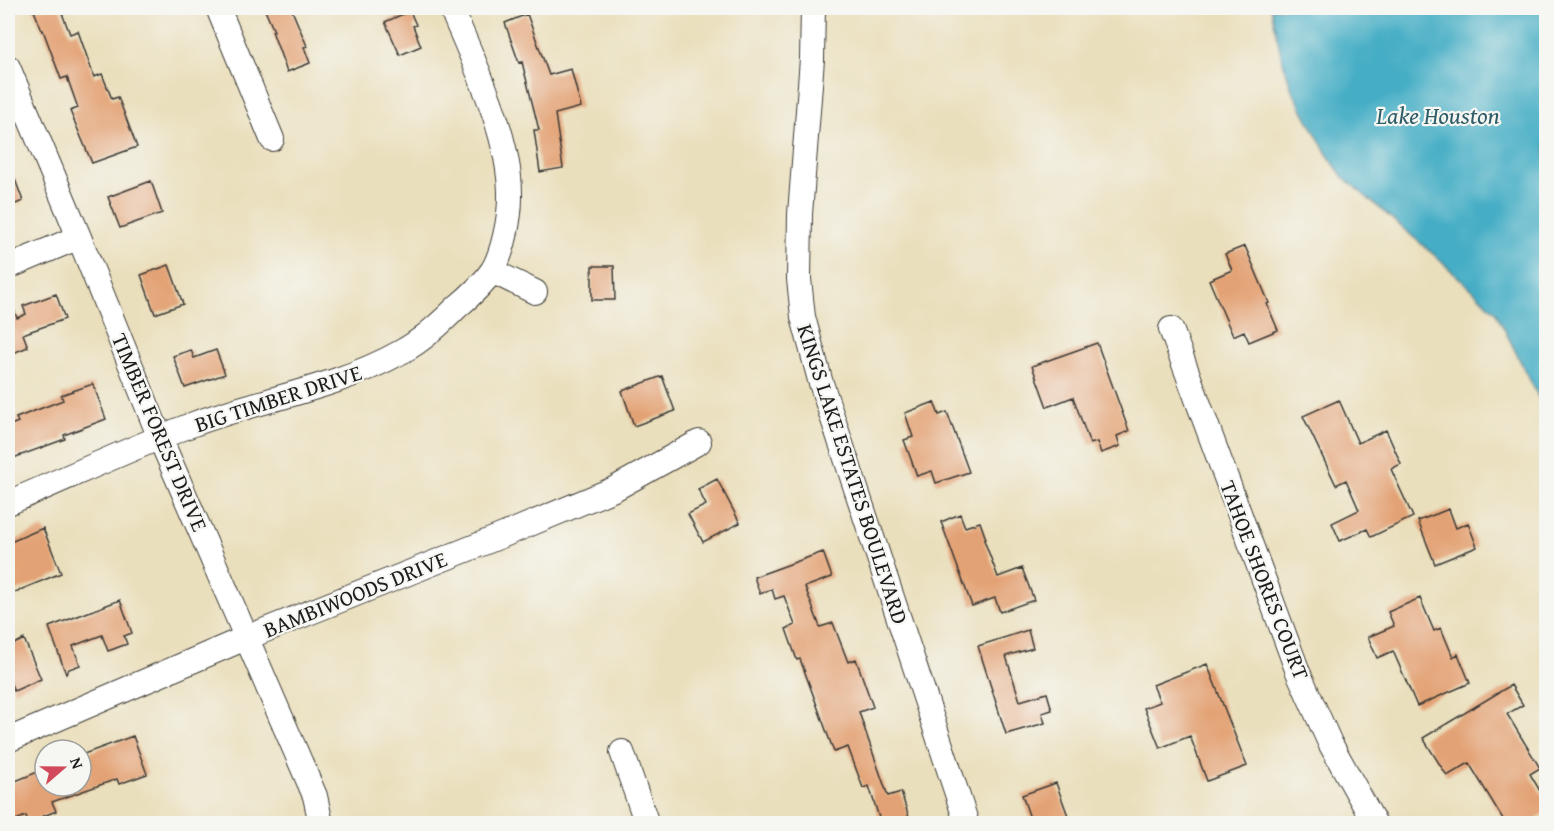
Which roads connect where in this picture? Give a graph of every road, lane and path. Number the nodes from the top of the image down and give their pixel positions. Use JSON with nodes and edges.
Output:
{"nodes":[{"id":1,"x":218,"y":8,"type":"edge"},
{"id":2,"x":451,"y":8,"type":"edge"},
{"id":3,"x":813,"y":8,"type":"edge"},
{"id":4,"x":8,"y":67,"type":"edge"},
{"id":5,"x":272,"y":139,"type":"dead end"},
{"id":6,"x":79,"y":237,"type":"junction"},
{"id":7,"x":8,"y":267,"type":"edge"},
{"id":8,"x":492,"y":271,"type":"junction"},
{"id":9,"x":535,"y":292,"type":"dead end"},
{"id":10,"x":1171,"y":329,"type":"dead end"},
{"id":11,"x":160,"y":438,"type":"junction"},
{"id":12,"x":699,"y":442,"type":"dead end"},
{"id":13,"x":8,"y":503,"type":"edge"},
{"id":14,"x":248,"y":637,"type":"junction"},
{"id":15,"x":8,"y":740,"type":"edge"},
{"id":16,"x":622,"y":752,"type":"dead end"},
{"id":17,"x":315,"y":796,"type":"junction"},
{"id":18,"x":321,"y":824,"type":"edge"},
{"id":19,"x":336,"y":824,"type":"edge"},
{"id":20,"x":647,"y":824,"type":"edge"},
{"id":21,"x":967,"y":824,"type":"edge"},
{"id":22,"x":1375,"y":824,"type":"edge"}],
"edges":[{"from":1,"to":5,"type":"street"},
{"from":2,"to":8,"type":"street"},
{"from":3,"to":21,"type":"street","name":"KINGS LAKE ESTATES BOULEVARD"},
{"from":4,"to":6,"type":"street","name":"TIMBER FOREST DRIVE"},
{"from":6,"to":7,"type":"street"},
{"from":6,"to":11,"type":"street","name":"TIMBER FOREST DRIVE"},
{"from":8,"to":9,"type":"street"},
{"from":8,"to":11,"type":"street","name":"BIG TIMBER DRIVE"},
{"from":10,"to":22,"type":"street","name":"TAHOE SHORES COURT"},
{"from":11,"to":13,"type":"street","name":"BIG TIMBER DRIVE"},
{"from":11,"to":14,"type":"street","name":"TIMBER FOREST DRIVE"},
{"from":12,"to":14,"type":"street","name":"BAMBIWOODS DRIVE"},
{"from":14,"to":15,"type":"street","name":"BAMBIWOODS DRIVE"},
{"from":14,"to":17,"type":"street","name":"TIMBER FOREST DRIVE"},
{"from":16,"to":20,"type":"street"},
{"from":17,"to":18,"type":"street"},
{"from":17,"to":19,"type":"street"}]}
